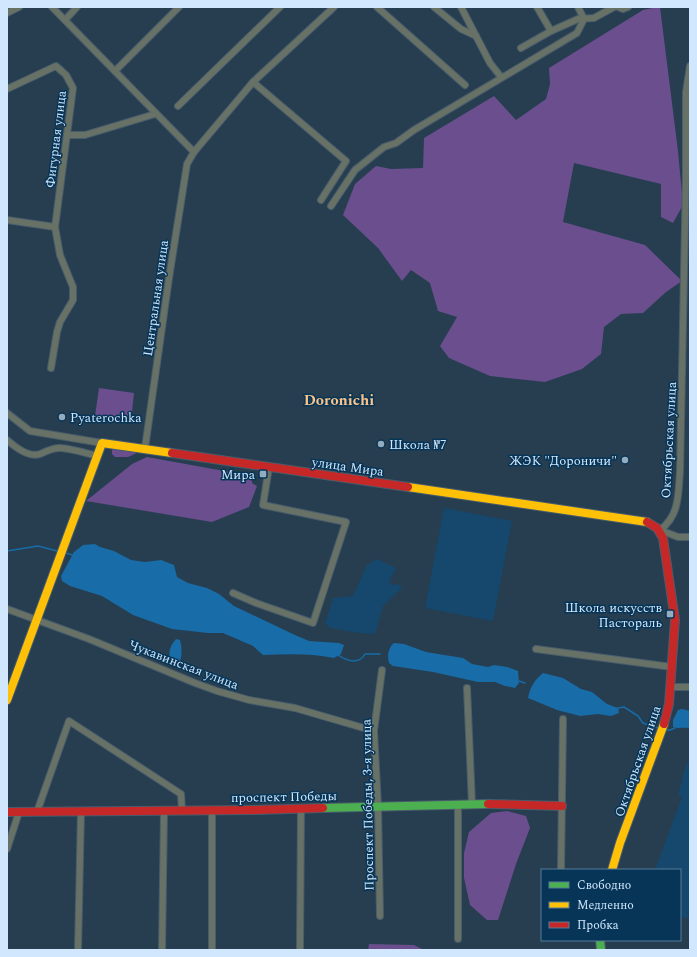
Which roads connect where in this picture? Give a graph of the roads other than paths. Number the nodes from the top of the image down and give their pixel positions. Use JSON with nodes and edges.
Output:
{"nodes":[{"id":1,"x":19,"y":7,"type":"edge"},
{"id":2,"x":52,"y":7,"type":"edge"},
{"id":3,"x":77,"y":7,"type":"edge"},
{"id":4,"x":179,"y":7,"type":"edge"},
{"id":5,"x":280,"y":7,"type":"edge"},
{"id":6,"x":334,"y":7,"type":"edge"},
{"id":7,"x":377,"y":7,"type":"edge"},
{"id":8,"x":434,"y":7,"type":"edge"},
{"id":9,"x":461,"y":7,"type":"edge"},
{"id":10,"x":537,"y":7,"type":"edge"},
{"id":11,"x":578,"y":7,"type":"edge"},
{"id":12,"x":614,"y":7,"type":"edge"},
{"id":13,"x":618,"y":7,"type":"edge"},
{"id":14,"x":628,"y":7,"type":"edge"},
{"id":15,"x":7,"y":13,"type":"edge"},
{"id":16,"x":584,"y":18,"type":"junction"},
{"id":17,"x":65,"y":20,"type":"junction"},
{"id":18,"x":551,"y":31,"type":"junction"},
{"id":19,"x":476,"y":36,"type":"junction"},
{"id":20,"x":521,"y":48,"type":"dead end"},
{"id":21,"x":690,"y":66,"type":"edge"},
{"id":22,"x":115,"y":71,"type":"junction"},
{"id":23,"x":501,"y":77,"type":"junction"},
{"id":24,"x":253,"y":82,"type":"junction"},
{"id":25,"x":465,"y":85,"type":"dead end"},
{"id":26,"x":7,"y":89,"type":"edge"},
{"id":27,"x":178,"y":106,"type":"dead end"},
{"id":28,"x":155,"y":114,"type":"junction"},
{"id":29,"x":68,"y":136,"type":"junction"},
{"id":30,"x":194,"y":152,"type":"junction"},
{"id":31,"x":321,"y":200,"type":"dead end"},
{"id":32,"x":331,"y":206,"type":"dead end"},
{"id":33,"x":7,"y":220,"type":"edge"},
{"id":34,"x":56,"y":227,"type":"junction"},
{"id":35,"x":52,"y":368,"type":"dead end"},
{"id":36,"x":7,"y":413,"type":"edge"},
{"id":37,"x":7,"y":440,"type":"edge"},
{"id":38,"x":102,"y":443,"type":"junction"},
{"id":39,"x":145,"y":448,"type":"junction"},
{"id":40,"x":98,"y":456,"type":"junction"},
{"id":41,"x":269,"y":467,"type":"junction"},
{"id":42,"x":660,"y":530,"type":"junction"},
{"id":43,"x":690,"y":537,"type":"edge"},
{"id":44,"x":233,"y":593,"type":"dead end"},
{"id":45,"x":7,"y":609,"type":"edge"},
{"id":46,"x":37,"y":620,"type":"junction"},
{"id":47,"x":536,"y":649,"type":"dead end"},
{"id":48,"x":672,"y":667,"type":"junction"},
{"id":49,"x":382,"y":670,"type":"dead end"},
{"id":50,"x":671,"y":687,"type":"junction"},
{"id":51,"x":690,"y":687,"type":"edge"},
{"id":52,"x":467,"y":688,"type":"dead end"},
{"id":53,"x":7,"y":700,"type":"edge"},
{"id":54,"x":563,"y":719,"type":"dead end"},
{"id":55,"x":374,"y":731,"type":"junction"},
{"id":56,"x":458,"y":804,"type":"junction"},
{"id":57,"x":472,"y":804,"type":"junction"},
{"id":58,"x":378,"y":806,"type":"junction"},
{"id":59,"x":562,"y":806,"type":"junction"},
{"id":60,"x":301,"y":808,"type":"junction"},
{"id":61,"x":212,"y":810,"type":"junction"},
{"id":62,"x":81,"y":811,"type":"junction"},
{"id":63,"x":164,"y":811,"type":"junction"},
{"id":64,"x":182,"y":811,"type":"junction"},
{"id":65,"x":7,"y":812,"type":"edge"},
{"id":66,"x":19,"y":812,"type":"junction"},
{"id":67,"x":37,"y":812,"type":"junction"},
{"id":68,"x":7,"y":849,"type":"edge"},
{"id":69,"x":561,"y":869,"type":"edge"},
{"id":70,"x":612,"y":869,"type":"edge"},
{"id":71,"x":380,"y":916,"type":"dead end"},
{"id":72,"x":458,"y":939,"type":"dead end"},
{"id":73,"x":78,"y":950,"type":"edge"},
{"id":74,"x":162,"y":950,"type":"edge"},
{"id":75,"x":212,"y":950,"type":"edge"},
{"id":76,"x":300,"y":950,"type":"edge"}],
"edges":[{"from":1,"to":15,"type":"street"},
{"from":2,"to":17,"type":"street"},
{"from":3,"to":17,"type":"street"},
{"from":4,"to":22,"type":"street"},
{"from":5,"to":27,"type":"street"},
{"from":6,"to":24,"type":"street","name":"Центральная улица"},
{"from":7,"to":25,"type":"street"},
{"from":8,"to":19,"type":"street"},
{"from":9,"to":19,"type":"street"},
{"from":10,"to":18,"type":"street"},
{"from":11,"to":16,"type":"street"},
{"from":12,"to":16,"type":"street"},
{"from":13,"to":14,"type":"street"},
{"from":16,"to":18,"type":"street"},
{"from":16,"to":23,"type":"street"},
{"from":17,"to":22,"type":"street"},
{"from":18,"to":20,"type":"street"},
{"from":19,"to":23,"type":"street"},
{"from":21,"to":42,"type":"street","name":"Октябрьская улица"},
{"from":22,"to":28,"type":"street"},
{"from":23,"to":32,"type":"street"},
{"from":24,"to":30,"type":"street","name":"Центральная улица"},
{"from":24,"to":31,"type":"street"},
{"from":26,"to":29,"type":"street","name":"Фигурная улица"},
{"from":28,"to":29,"type":"street"},
{"from":28,"to":30,"type":"street"},
{"from":29,"to":34,"type":"street","name":"Фигурная улица"},
{"from":30,"to":39,"type":"street","name":"Центральная улица"},
{"from":33,"to":34,"type":"street"},
{"from":34,"to":35,"type":"street","name":"Фигурная улица"},
{"from":36,"to":38,"type":"street","name":"улица Мира"},
{"from":37,"to":40,"type":"street"},
{"from":38,"to":39,"type":"street","name":"улица Мира"},
{"from":38,"to":40,"type":"street"},
{"from":39,"to":41,"type":"street","name":"улица Мира"},
{"from":40,"to":46,"type":"street"},
{"from":41,"to":42,"type":"street","name":"улица Мира"},
{"from":41,"to":44,"type":"street"},
{"from":42,"to":43,"type":"street"},
{"from":42,"to":48,"type":"street","name":"Октябрьская улица"},
{"from":45,"to":46,"type":"street","name":"Чукавинская улица"},
{"from":46,"to":53,"type":"street"},
{"from":46,"to":55,"type":"street","name":"Чукавинская улица"},
{"from":47,"to":48,"type":"street"},
{"from":48,"to":50,"type":"street","name":"Октябрьская улица"},
{"from":49,"to":55,"type":"street","name":"Проспект Победы, 3-я улица"},
{"from":50,"to":51,"type":"street"},
{"from":50,"to":70,"type":"street","name":"Октябрьская улица"},
{"from":52,"to":57,"type":"street"},
{"from":54,"to":59,"type":"street"},
{"from":55,"to":58,"type":"street","name":"Проспект Победы, 3-я улица"},
{"from":56,"to":57,"type":"street","name":"проспект Победы"},
{"from":56,"to":58,"type":"street","name":"проспект Победы"},
{"from":56,"to":72,"type":"street"},
{"from":57,"to":59,"type":"street","name":"проспект Победы"},
{"from":58,"to":60,"type":"street","name":"проспект Победы"},
{"from":58,"to":71,"type":"street","name":"Проспект Победы, 3-я улица"},
{"from":59,"to":69,"type":"street"},
{"from":60,"to":61,"type":"street","name":"проспект Победы"},
{"from":60,"to":76,"type":"street"},
{"from":61,"to":64,"type":"street","name":"проспект Победы"},
{"from":61,"to":75,"type":"street"},
{"from":62,"to":63,"type":"street","name":"проспект Победы"},
{"from":62,"to":67,"type":"street","name":"проспект Победы"},
{"from":62,"to":73,"type":"street"},
{"from":63,"to":64,"type":"street","name":"проспект Победы"},
{"from":63,"to":74,"type":"street"},
{"from":64,"to":67,"type":"street"},
{"from":65,"to":66,"type":"street","name":"проспект Победы"},
{"from":66,"to":67,"type":"street","name":"проспект Победы"},
{"from":66,"to":68,"type":"street"}]}
